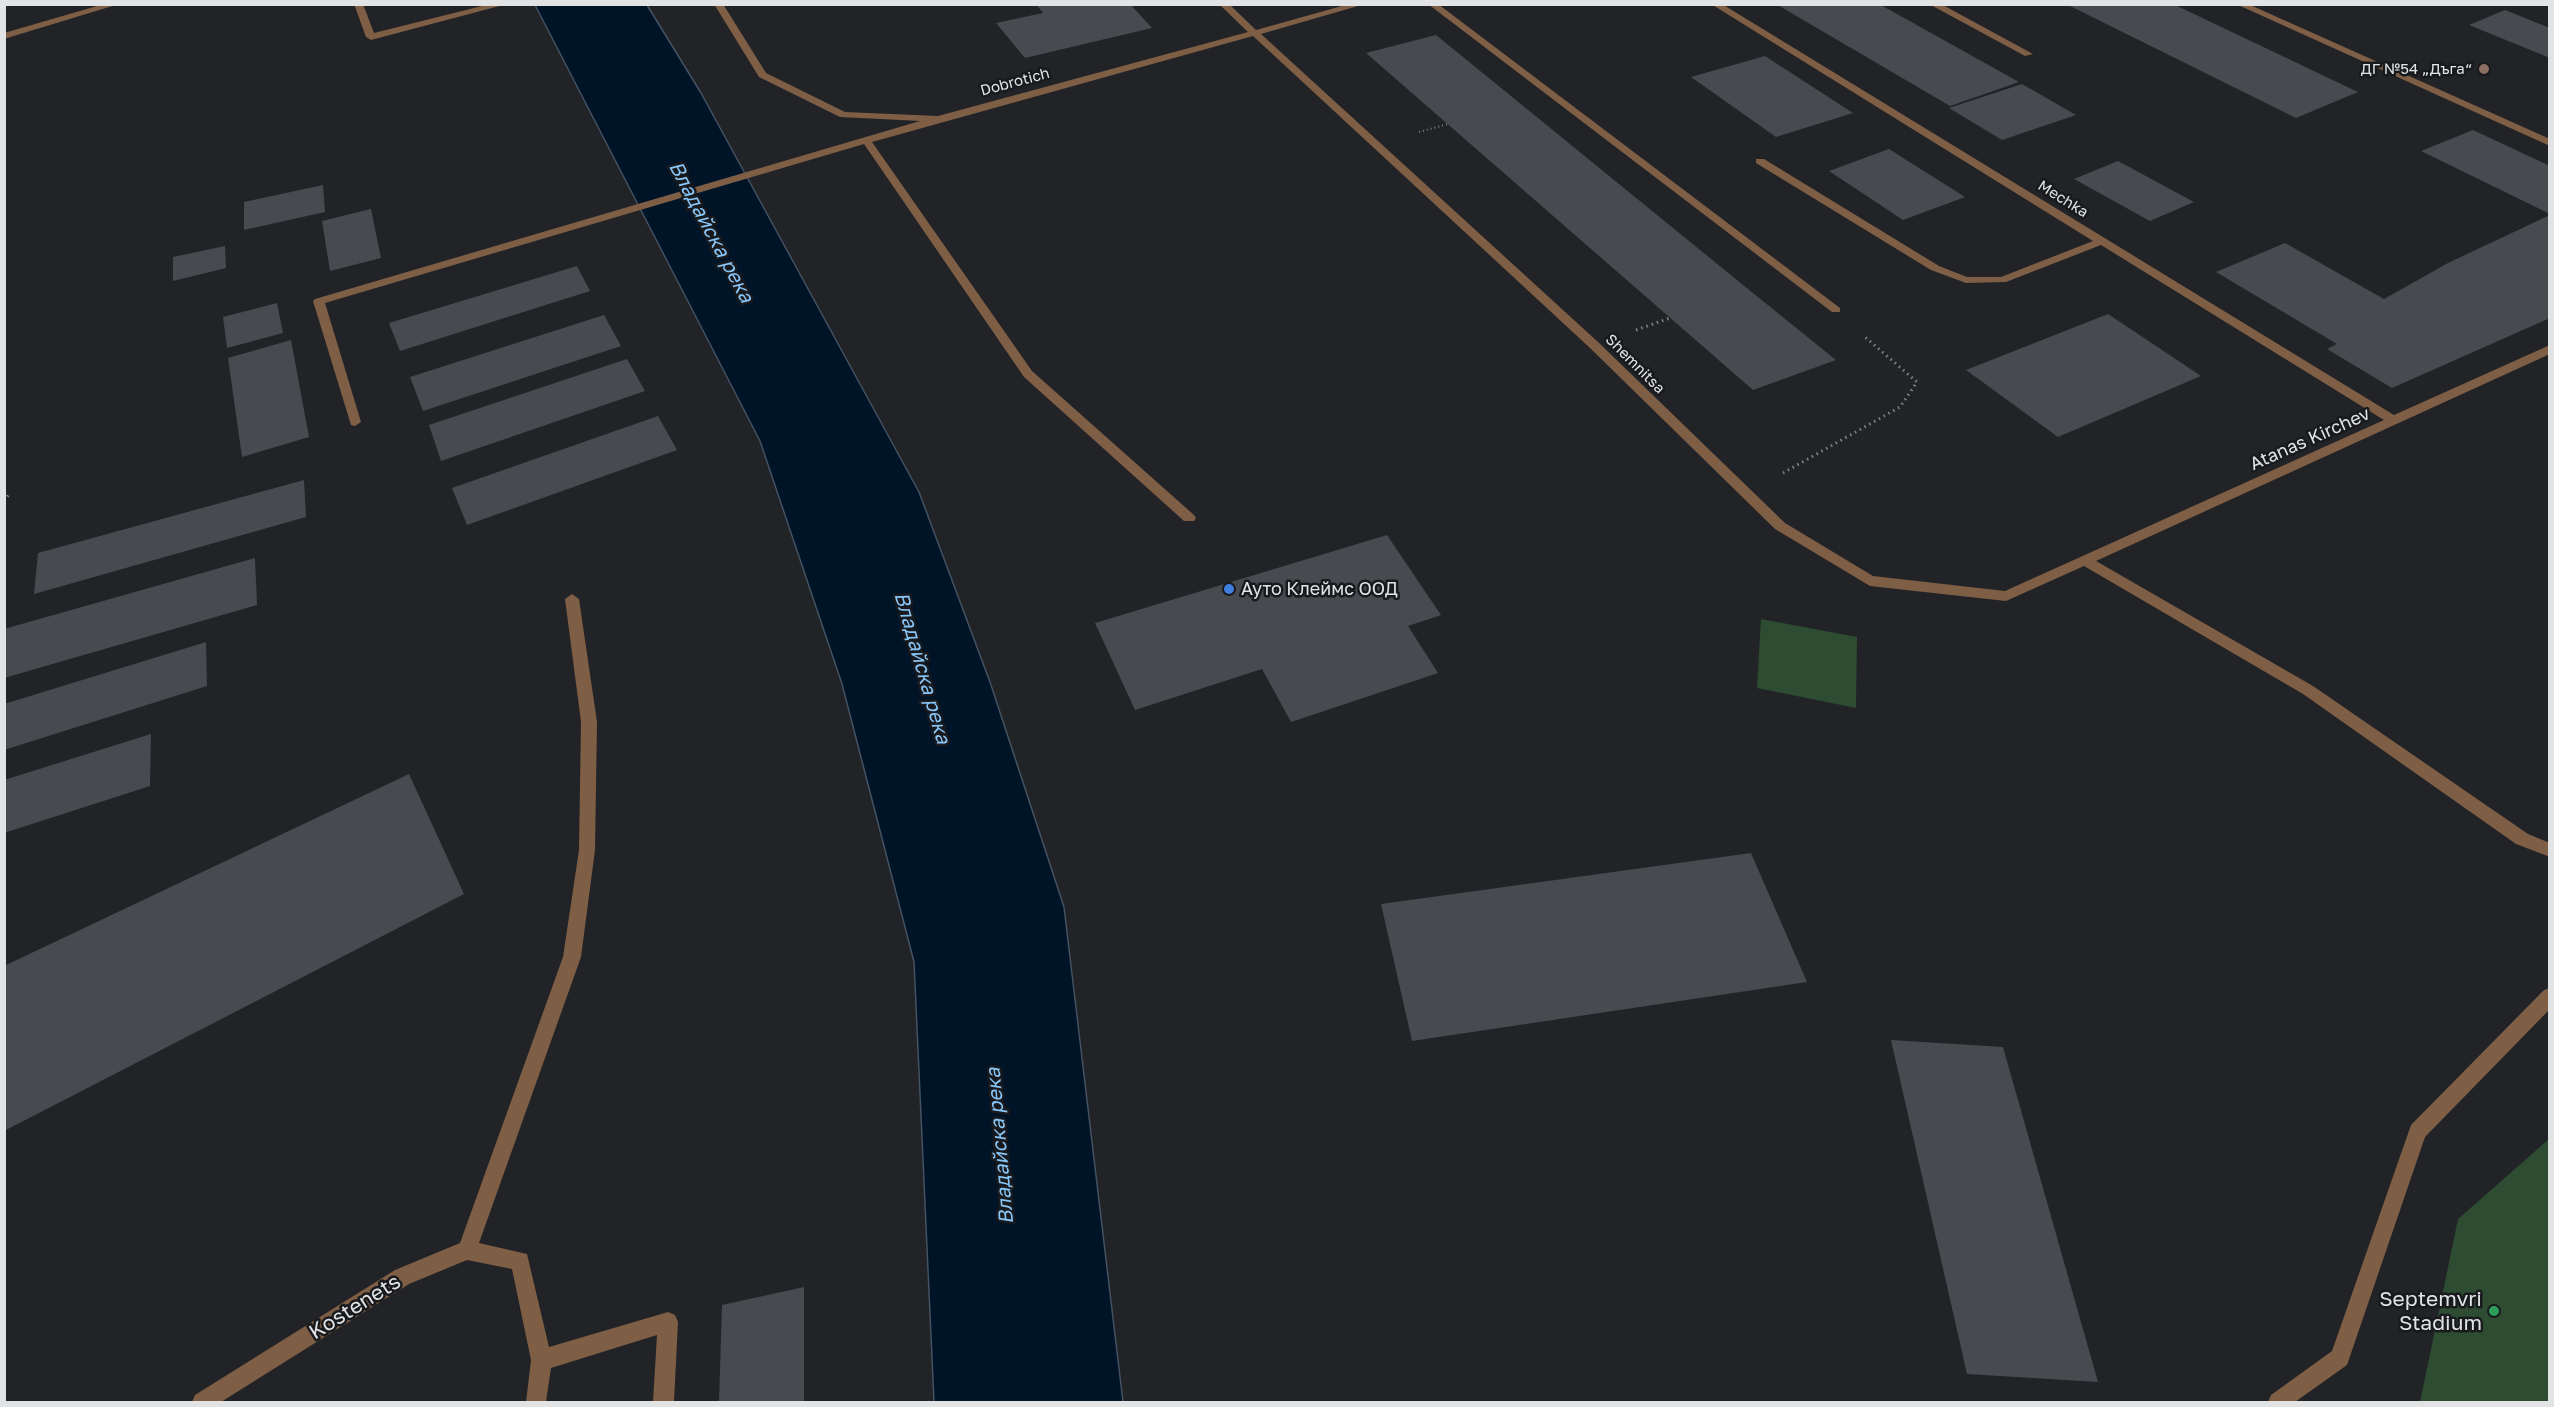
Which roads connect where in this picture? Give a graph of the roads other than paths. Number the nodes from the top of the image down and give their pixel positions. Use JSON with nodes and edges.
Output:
{"nodes":[{"id":1,"x":115,"y":4,"type":"edge"},
{"id":2,"x":358,"y":4,"type":"edge"},
{"id":3,"x":503,"y":4,"type":"edge"},
{"id":4,"x":718,"y":4,"type":"edge"},
{"id":5,"x":1223,"y":4,"type":"edge"},
{"id":6,"x":1360,"y":4,"type":"edge"},
{"id":7,"x":1432,"y":4,"type":"edge"},
{"id":8,"x":1715,"y":4,"type":"edge"},
{"id":9,"x":1933,"y":4,"type":"edge"},
{"id":10,"x":2240,"y":4,"type":"edge"},
{"id":11,"x":1254,"y":33,"type":"junction"},
{"id":12,"x":4,"y":36,"type":"edge"},
{"id":13,"x":2028,"y":54,"type":"dead end"},
{"id":14,"x":938,"y":119,"type":"junction"},
{"id":15,"x":866,"y":140,"type":"junction"},
{"id":16,"x":2550,"y":144,"type":"edge"},
{"id":17,"x":1760,"y":161,"type":"dead end"},
{"id":18,"x":2102,"y":241,"type":"junction"},
{"id":19,"x":1836,"y":310,"type":"road end"},
{"id":20,"x":2550,"y":349,"type":"edge"},
{"id":21,"x":2394,"y":421,"type":"junction"},
{"id":22,"x":355,"y":422,"type":"dead end"},
{"id":23,"x":1189,"y":518,"type":"dead end"},
{"id":24,"x":2085,"y":561,"type":"junction"},
{"id":25,"x":572,"y":598,"type":"dead end"},
{"id":26,"x":2550,"y":849,"type":"edge"},
{"id":27,"x":2550,"y":996,"type":"edge"},
{"id":28,"x":467,"y":1250,"type":"junction"},
{"id":29,"x":541,"y":1360,"type":"junction"},
{"id":30,"x":202,"y":1402,"type":"edge"},
{"id":31,"x":536,"y":1402,"type":"edge"},
{"id":32,"x":664,"y":1402,"type":"edge"},
{"id":33,"x":2278,"y":1402,"type":"edge"}],
"edges":[{"from":1,"to":12,"type":"street"},
{"from":2,"to":3,"type":"street"},
{"from":4,"to":14,"type":"street","name":"Dobrotich"},
{"from":5,"to":11,"type":"street","name":"Shemnitsa"},
{"from":6,"to":11,"type":"street","name":"Dobrotich"},
{"from":7,"to":19,"type":"street"},
{"from":8,"to":18,"type":"street","name":"Mechka"},
{"from":9,"to":13,"type":"street"},
{"from":10,"to":16,"type":"street"},
{"from":11,"to":14,"type":"street","name":"Dobrotich"},
{"from":11,"to":24,"type":"street","name":"Shemnitsa"},
{"from":14,"to":15,"type":"street"},
{"from":15,"to":22,"type":"street"},
{"from":15,"to":23,"type":"street"},
{"from":17,"to":18,"type":"street"},
{"from":18,"to":21,"type":"street","name":"Mechka"},
{"from":20,"to":21,"type":"street","name":"Atanas Kirchev"},
{"from":21,"to":24,"type":"street","name":"Atanas Kirchev"},
{"from":24,"to":26,"type":"street"},
{"from":25,"to":28,"type":"street"},
{"from":27,"to":33,"type":"street"},
{"from":28,"to":29,"type":"street"},
{"from":28,"to":30,"type":"street","name":"Kostenets"},
{"from":29,"to":31,"type":"street"},
{"from":29,"to":32,"type":"street"}]}
